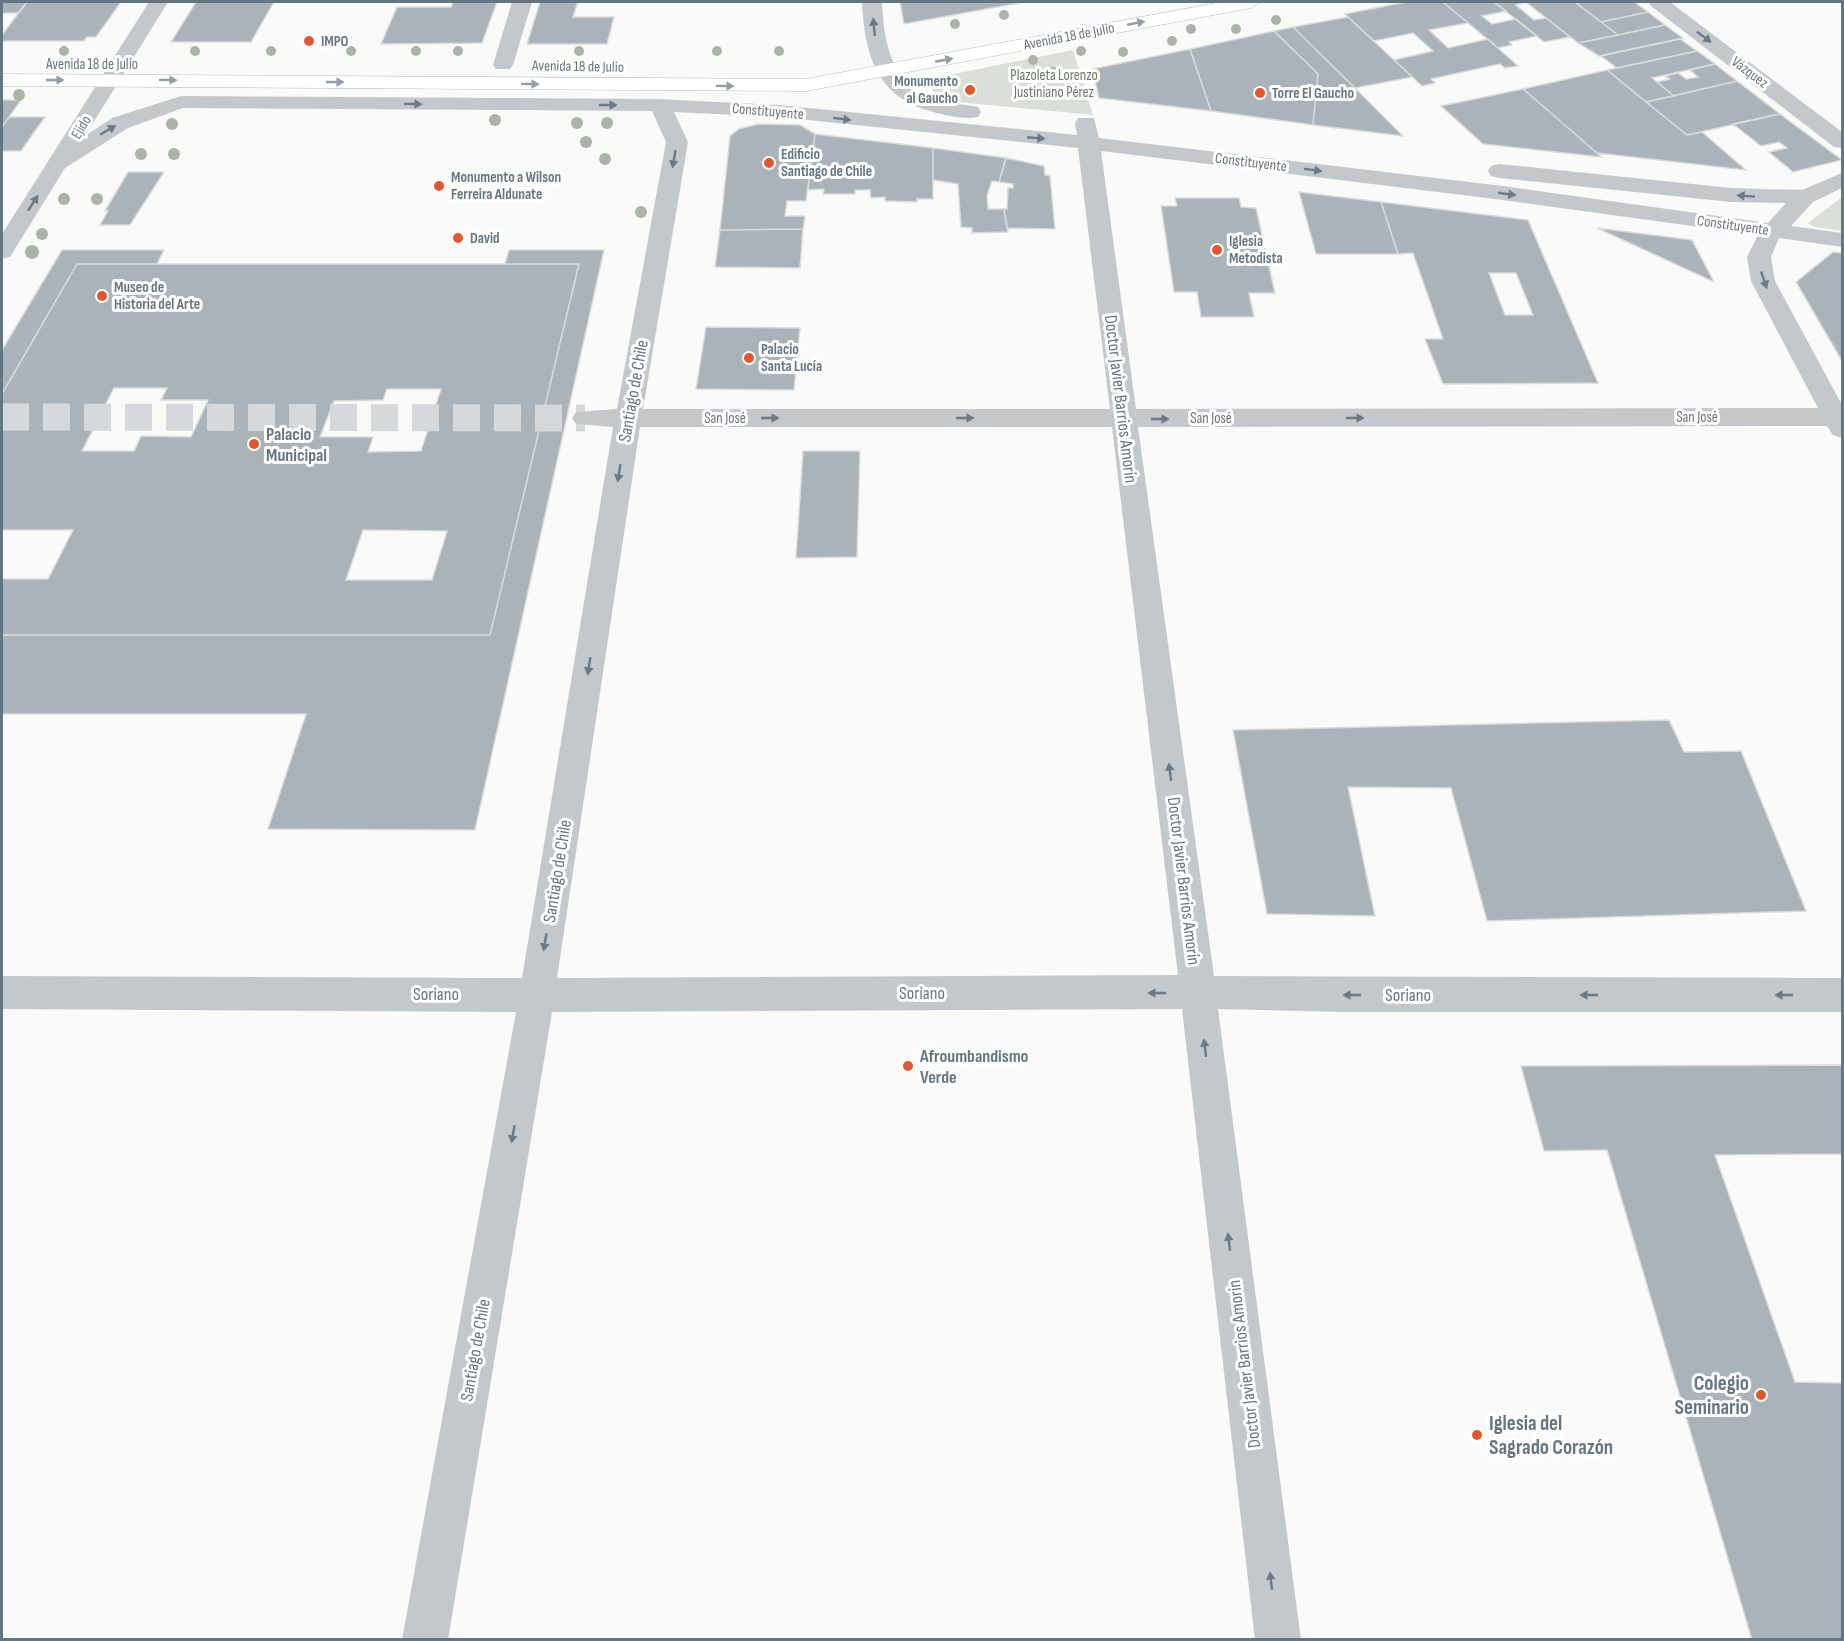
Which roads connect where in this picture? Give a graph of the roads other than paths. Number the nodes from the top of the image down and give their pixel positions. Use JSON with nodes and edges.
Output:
{"nodes":[{"id":1,"x":158,"y":2,"type":"edge"},
{"id":2,"x":522,"y":2,"type":"edge"},
{"id":3,"x":872,"y":2,"type":"edge"},
{"id":4,"x":1148,"y":2,"type":"edge"},
{"id":5,"x":1251,"y":2,"type":"edge"},
{"id":6,"x":1658,"y":2,"type":"edge"},
{"id":7,"x":1124,"y":6,"type":"dead end"},
{"id":8,"x":900,"y":47,"type":"dead end"},
{"id":9,"x":882,"y":61,"type":"junction"},
{"id":10,"x":2,"y":64,"type":"edge"},
{"id":11,"x":504,"y":65,"type":"junction"},
{"id":12,"x":114,"y":72,"type":"junction"},
{"id":13,"x":2,"y":80,"type":"edge"},
{"id":14,"x":277,"y":82,"type":"junction"},
{"id":15,"x":181,"y":102,"type":"junction"},
{"id":16,"x":334,"y":103,"type":"junction"},
{"id":17,"x":658,"y":105,"type":"junction"},
{"id":18,"x":1088,"y":133,"type":"junction"},
{"id":19,"x":1842,"y":142,"type":"edge"},
{"id":20,"x":59,"y":163,"type":"junction"},
{"id":21,"x":1842,"y":180,"type":"edge"},
{"id":22,"x":1805,"y":197,"type":"junction"},
{"id":23,"x":1773,"y":231,"type":"junction"},
{"id":24,"x":1842,"y":240,"type":"edge"},
{"id":25,"x":2,"y":252,"type":"edge"},
{"id":26,"x":585,"y":418,"type":"tunnel mouth"},
{"id":27,"x":628,"y":418,"type":"junction"},
{"id":28,"x":1124,"y":419,"type":"junction"},
{"id":29,"x":1839,"y":423,"type":"edge"},
{"id":30,"x":2,"y":992,"type":"edge"},
{"id":31,"x":1198,"y":992,"type":"junction"},
{"id":32,"x":537,"y":995,"type":"junction"},
{"id":33,"x":1842,"y":995,"type":"edge"},
{"id":34,"x":425,"y":1640,"type":"edge"},
{"id":35,"x":1278,"y":1640,"type":"edge"}],
"edges":[{"from":1,"to":12,"type":"street","name":"Ejido"},
{"from":2,"to":11,"type":"street"},
{"from":9,"to":3,"type":"street","one_way":true},
{"from":4,"to":7,"type":"main road","name":"Avenida 18 de Julio"},
{"from":9,"to":5,"type":"main road","name":"Avenida 18 de Julio","one_way":true},
{"from":6,"to":19,"type":"street","name":"Vázquez","one_way":true},
{"from":8,"to":9,"type":"main road","name":"Avenida 18 de Julio"},
{"from":9,"to":11,"type":"main road","name":"Avenida 18 de Julio"},
{"from":14,"to":9,"type":"main road","name":"Avenida 18 de Julio","one_way":true},
{"from":9,"to":18,"type":"street","name":"Constituyente"},
{"from":10,"to":12,"type":"main road","name":"Avenida 18 de Julio"},
{"from":11,"to":12,"type":"main road","name":"Avenida 18 de Julio"},
{"from":13,"to":12,"type":"main road","name":"Avenida 18 de Julio","one_way":true},
{"from":12,"to":14,"type":"main road","name":"Avenida 18 de Julio","one_way":true},
{"from":12,"to":20,"type":"street","name":"Ejido"},
{"from":14,"to":15,"type":"street","name":"Avenida 18 de Julio"},
{"from":14,"to":16,"type":"street","name":"Avenida 18 de Julio"},
{"from":15,"to":16,"type":"street","name":"Avenida 18 de Julio"},
{"from":20,"to":15,"type":"street","name":"Avenida 18 de Julio","one_way":true},
{"from":16,"to":17,"type":"street","name":"Avenida 18 de Julio","one_way":true},
{"from":17,"to":18,"type":"street","name":"Constituyente","one_way":true},
{"from":17,"to":27,"type":"street","name":"Santiago de Chile","one_way":true},
{"from":22,"to":18,"type":"street","name":"Constituyente","one_way":true},
{"from":18,"to":23,"type":"street","name":"Constituyente","one_way":true},
{"from":18,"to":28,"type":"street","name":"Doctor Javier Barrios Amorín"},
{"from":25,"to":20,"type":"street","name":"Ejido","one_way":true},
{"from":21,"to":22,"type":"street"},
{"from":22,"to":23,"type":"street"},
{"from":23,"to":24,"type":"street","name":"Constituyente"},
{"from":23,"to":29,"type":"street","one_way":true},
{"from":26,"to":27,"type":"street","name":"San José"},
{"from":27,"to":28,"type":"street","name":"San José","one_way":true},
{"from":27,"to":32,"type":"street","name":"Santiago de Chile","one_way":true},
{"from":28,"to":29,"type":"street","name":"San José","one_way":true},
{"from":31,"to":28,"type":"street","name":"Doctor Javier Barrios Amorín","one_way":true},
{"from":30,"to":32,"type":"street","name":"Soriano"},
{"from":31,"to":32,"type":"street","name":"Soriano","one_way":true},
{"from":33,"to":31,"type":"street","name":"Soriano","one_way":true},
{"from":35,"to":31,"type":"street","name":"Doctor Javier Barrios Amorín","one_way":true},
{"from":32,"to":34,"type":"street","name":"Santiago de Chile","one_way":true}]}
